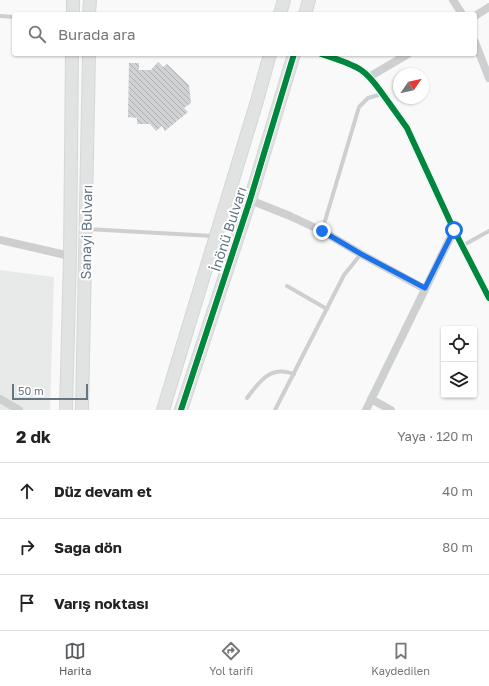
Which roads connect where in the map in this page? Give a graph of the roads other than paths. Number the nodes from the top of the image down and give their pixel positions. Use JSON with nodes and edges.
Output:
{"nodes":[{"id":1,"x":73,"y":0,"type":"edge"},
{"id":2,"x":90,"y":0,"type":"edge"},
{"id":3,"x":284,"y":0,"type":"edge"},
{"id":4,"x":309,"y":0,"type":"edge"},
{"id":5,"x":453,"y":0,"type":"edge"},
{"id":6,"x":489,"y":7,"type":"edge"},
{"id":7,"x":73,"y":12,"type":"edge"},
{"id":8,"x":90,"y":12,"type":"edge"},
{"id":9,"x":281,"y":12,"type":"edge"},
{"id":10,"x":306,"y":12,"type":"edge"},
{"id":11,"x":461,"y":12,"type":"edge"},
{"id":12,"x":477,"y":15,"type":"edge"},
{"id":13,"x":0,"y":16,"type":"edge"},
{"id":14,"x":12,"y":17,"type":"edge"},
{"id":15,"x":477,"y":47,"type":"edge"},
{"id":16,"x":72,"y":56,"type":"edge"},
{"id":17,"x":89,"y":56,"type":"edge"},
{"id":18,"x":269,"y":56,"type":"edge"},
{"id":19,"x":293,"y":56,"type":"edge"},
{"id":20,"x":327,"y":56,"type":"edge"},
{"id":21,"x":405,"y":56,"type":"edge"},
{"id":22,"x":369,"y":77,"type":"junction"},
{"id":23,"x":489,"y":78,"type":"edge"},
{"id":24,"x":382,"y":94,"type":"junction"},
{"id":25,"x":250,"y":200,"type":"junction"},
{"id":26,"x":86,"y":229,"type":"junction"},
{"id":27,"x":454,"y":230,"type":"junction"},
{"id":28,"x":322,"y":231,"type":"junction"},
{"id":29,"x":489,"y":231,"type":"edge"},
{"id":30,"x":216,"y":236,"type":"junction"},
{"id":31,"x":0,"y":240,"type":"edge"},
{"id":32,"x":462,"y":246,"type":"junction"},
{"id":33,"x":361,"y":254,"type":"junction"},
{"id":34,"x":70,"y":256,"type":"junction"},
{"id":35,"x":287,"y":286,"type":"dead end"},
{"id":36,"x":425,"y":288,"type":"junction"},
{"id":37,"x":489,"y":298,"type":"edge"},
{"id":38,"x":327,"y":309,"type":"junction"},
{"id":39,"x":294,"y":374,"type":"junction"},
{"id":40,"x":246,"y":398,"type":"dead end"},
{"id":41,"x":0,"y":399,"type":"edge"},
{"id":42,"x":371,"y":399,"type":"junction"},
{"id":43,"x":19,"y":410,"type":"edge"},
{"id":44,"x":66,"y":410,"type":"edge"},
{"id":45,"x":82,"y":410,"type":"edge"},
{"id":46,"x":163,"y":410,"type":"edge"},
{"id":47,"x":181,"y":410,"type":"edge"},
{"id":48,"x":275,"y":410,"type":"edge"},
{"id":49,"x":366,"y":410,"type":"edge"},
{"id":50,"x":391,"y":410,"type":"edge"}],
"edges":[{"from":1,"to":7,"type":"street"},
{"from":2,"to":8,"type":"street"},
{"from":3,"to":9,"type":"street"},
{"from":4,"to":10,"type":"street"},
{"from":5,"to":11,"type":"street"},
{"from":6,"to":12,"type":"street"},
{"from":13,"to":14,"type":"lane"},
{"from":15,"to":23,"type":"street"},
{"from":16,"to":34,"type":"street","name":"Sanayi Bulvarı"},
{"from":17,"to":26,"type":"street","name":"Sanayi Bulvarı"},
{"from":18,"to":30,"type":"street","name":"İnönü Bulvarı"},
{"from":19,"to":25,"type":"street","name":"İnönü Bulvarı"},
{"from":20,"to":22,"type":"street"},
{"from":21,"to":22,"type":"street"},
{"from":22,"to":24,"type":"street"},
{"from":24,"to":27,"type":"street"},
{"from":24,"to":28,"type":"lane"},
{"from":25,"to":28,"type":"street"},
{"from":25,"to":47,"type":"street","name":"İnönü Bulvarı"},
{"from":26,"to":30,"type":"lane"},
{"from":26,"to":45,"type":"street","name":"Sanayi Bulvarı"},
{"from":27,"to":32,"type":"street"},
{"from":27,"to":36,"type":"street"},
{"from":28,"to":33,"type":"street"},
{"from":29,"to":32,"type":"lane"},
{"from":30,"to":46,"type":"street","name":"İnönü Bulvarı"},
{"from":31,"to":34,"type":"street"},
{"from":32,"to":37,"type":"street"},
{"from":33,"to":36,"type":"street"},
{"from":33,"to":38,"type":"lane"},
{"from":34,"to":44,"type":"street","name":"Sanayi Bulvarı"},
{"from":35,"to":38,"type":"lane"},
{"from":36,"to":42,"type":"street"},
{"from":38,"to":39,"type":"lane"},
{"from":39,"to":40,"type":"lane"},
{"from":39,"to":48,"type":"lane"},
{"from":41,"to":43,"type":"street"},
{"from":42,"to":49,"type":"street"},
{"from":42,"to":50,"type":"street"}]}
